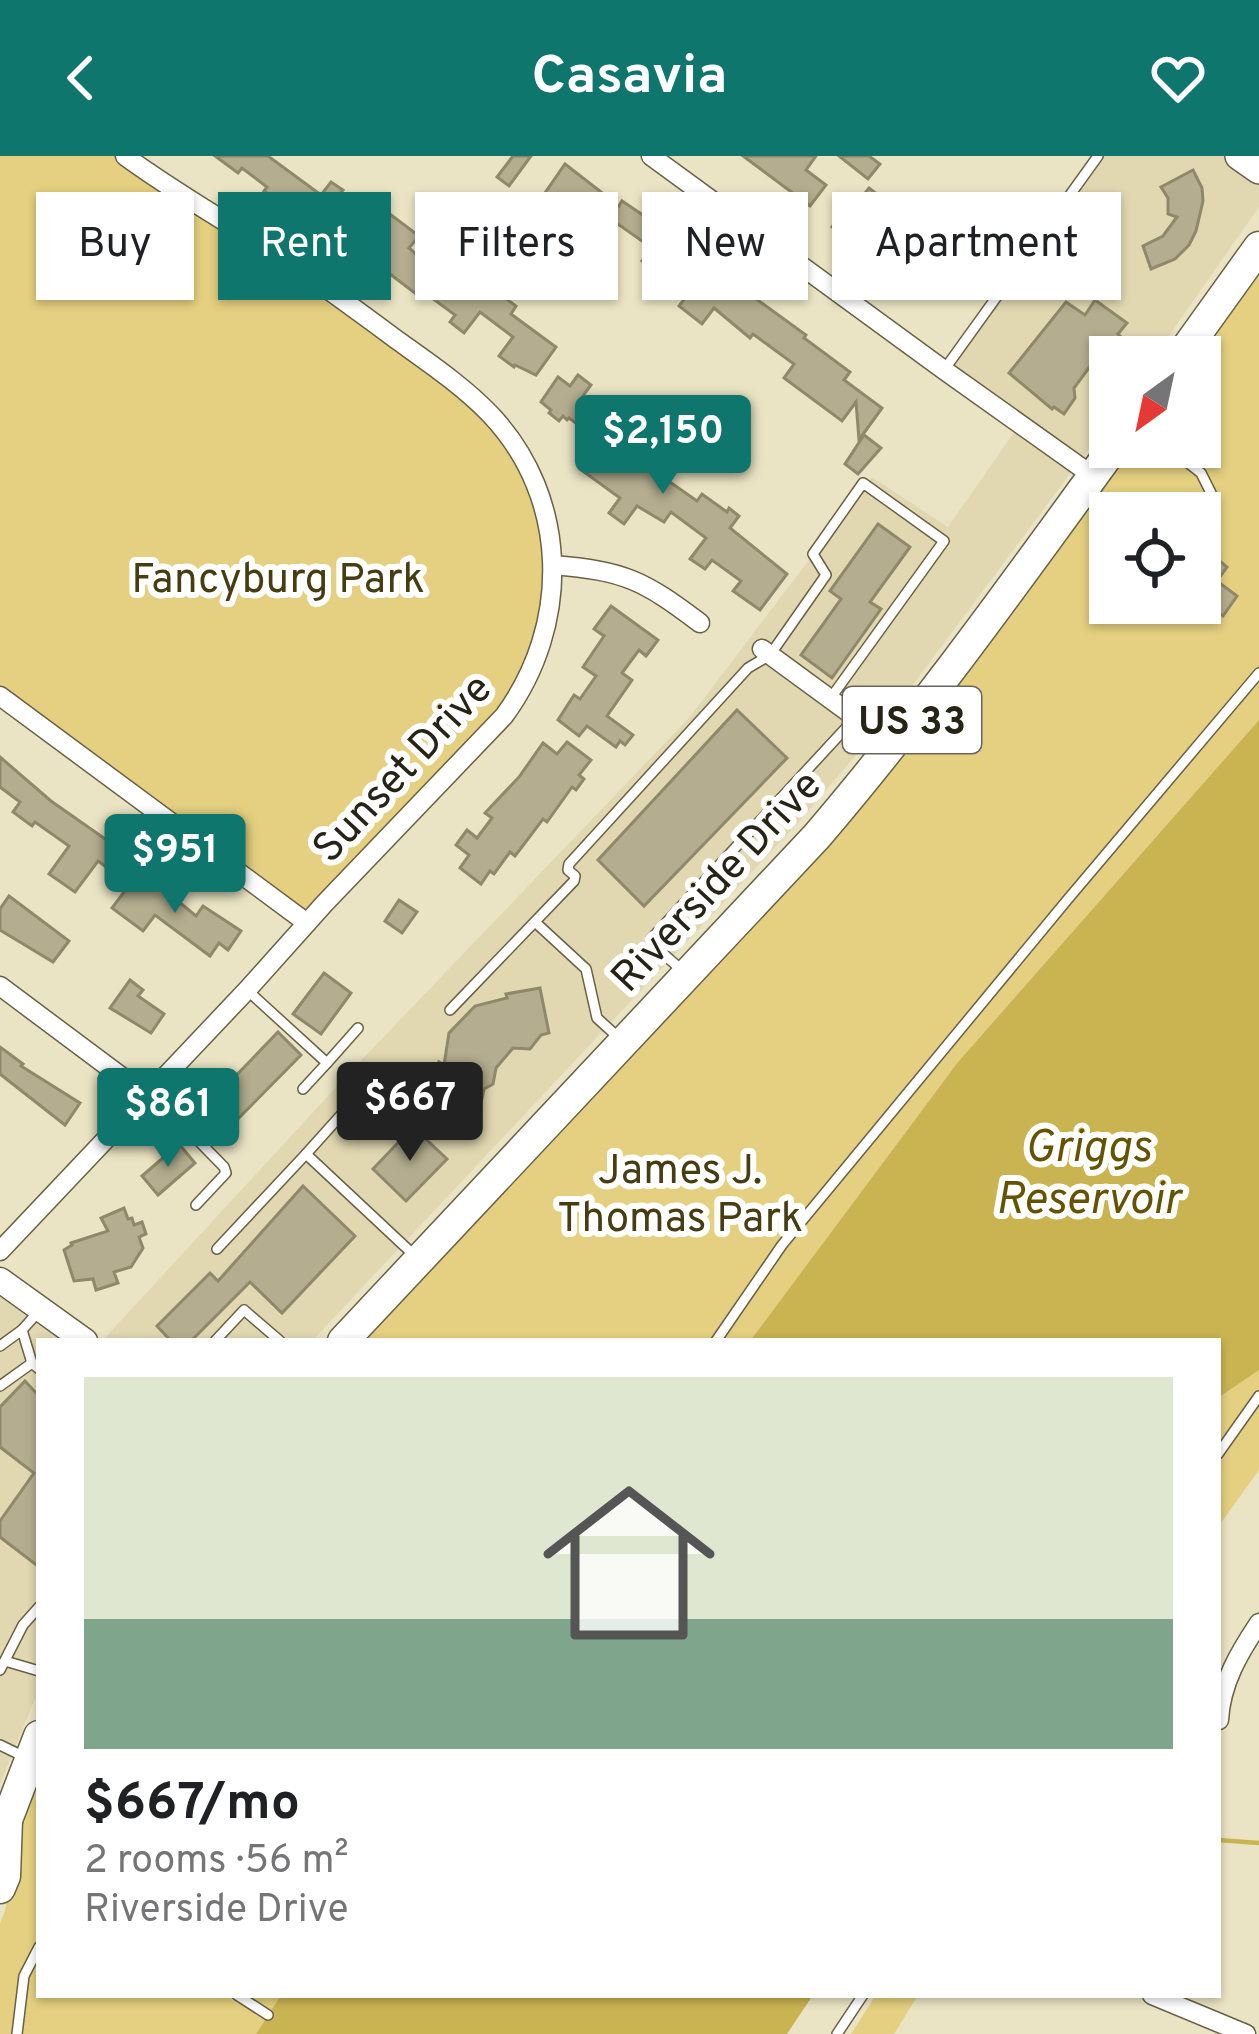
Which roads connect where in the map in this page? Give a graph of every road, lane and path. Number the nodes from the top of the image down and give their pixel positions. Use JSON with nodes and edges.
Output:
{"nodes":[{"id":1,"x":124,"y":156,"type":"edge"},
{"id":2,"x":651,"y":156,"type":"edge"},
{"id":3,"x":1098,"y":156,"type":"edge"},
{"id":4,"x":1238,"y":156,"type":"edge"},
{"id":5,"x":1259,"y":170,"type":"edge"},
{"id":6,"x":1259,"y":247,"type":"edge"},
{"id":7,"x":1195,"y":336,"type":"edge"},
{"id":8,"x":944,"y":370,"type":"junction"},
{"id":9,"x":1099,"y":468,"type":"edge"},
{"id":10,"x":1093,"y":476,"type":"junction"},
{"id":11,"x":553,"y":565,"type":"junction"},
{"id":12,"x":700,"y":622,"type":"dead end"},
{"id":13,"x":766,"y":652,"type":"junction"},
{"id":14,"x":1259,"y":674,"type":"edge"},
{"id":15,"x":0,"y":696,"type":"edge"},
{"id":16,"x":830,"y":699,"type":"junction"},
{"id":17,"x":855,"y":718,"type":"junction"},
{"id":18,"x":893,"y":745,"type":"junction"},
{"id":19,"x":307,"y":922,"type":"junction"},
{"id":20,"x":535,"y":922,"type":"junction"},
{"id":21,"x":686,"y":974,"type":"junction"},
{"id":22,"x":0,"y":986,"type":"edge"},
{"id":23,"x":247,"y":990,"type":"junction"},
{"id":24,"x":450,"y":1010,"type":"dead end"},
{"id":25,"x":358,"y":1028,"type":"dead end"},
{"id":26,"x":623,"y":1041,"type":"junction"},
{"id":27,"x":327,"y":1063,"type":"junction"},
{"id":28,"x":302,"y":1089,"type":"dead end"},
{"id":29,"x":148,"y":1092,"type":"junction"},
{"id":30,"x":341,"y":1115,"type":"dead end"},
{"id":31,"x":306,"y":1154,"type":"junction"},
{"id":32,"x":196,"y":1204,"type":"dead end"},
{"id":33,"x":217,"y":1249,"type":"dead end"},
{"id":34,"x":0,"y":1251,"type":"edge"},
{"id":35,"x":419,"y":1260,"type":"junction"},
{"id":36,"x":0,"y":1280,"type":"edge"},
{"id":37,"x":41,"y":1310,"type":"junction"},
{"id":38,"x":22,"y":1330,"type":"junction"},
{"id":39,"x":81,"y":1338,"type":"edge"},
{"id":40,"x":218,"y":1338,"type":"edge"},
{"id":41,"x":277,"y":1338,"type":"edge"},
{"id":42,"x":346,"y":1338,"type":"edge"},
{"id":43,"x":718,"y":1338,"type":"edge"},
{"id":44,"x":0,"y":1346,"type":"edge"},
{"id":45,"x":35,"y":1366,"type":"edge"},
{"id":46,"x":0,"y":1385,"type":"edge"},
{"id":47,"x":1259,"y":1396,"type":"edge"},
{"id":48,"x":1221,"y":1450,"type":"edge"},
{"id":49,"x":36,"y":1610,"type":"edge"},
{"id":50,"x":1259,"y":1623,"type":"edge"},
{"id":51,"x":2,"y":1665,"type":"edge"},
{"id":52,"x":36,"y":1671,"type":"edge"},
{"id":53,"x":1221,"y":1698,"type":"edge"},
{"id":54,"x":0,"y":1744,"type":"edge"},
{"id":55,"x":35,"y":1748,"type":"edge"},
{"id":56,"x":3,"y":1825,"type":"edge"},
{"id":57,"x":0,"y":1888,"type":"edge"},
{"id":58,"x":36,"y":1953,"type":"edge"},
{"id":59,"x":242,"y":1998,"type":"edge"},
{"id":60,"x":861,"y":1998,"type":"edge"},
{"id":61,"x":1158,"y":1998,"type":"edge"},
{"id":62,"x":268,"y":2015,"type":"dead end"},
{"id":63,"x":17,"y":2034,"type":"edge"},
{"id":64,"x":837,"y":2034,"type":"edge"},
{"id":65,"x":1246,"y":2034,"type":"edge"}],
"edges":[{"from":1,"to":11,"type":"street","name":"Sunset Drive"},
{"from":2,"to":8,"type":"street"},
{"from":3,"to":8,"type":"lane"},
{"from":4,"to":5,"type":"main road"},
{"from":6,"to":7,"type":"main road"},
{"from":8,"to":10,"type":"street"},
{"from":9,"to":10,"type":"main road","name":"Riverside Drive","number":"US 33"},
{"from":10,"to":18,"type":"main road","name":"Riverside Drive","number":"US 33"},
{"from":11,"to":12,"type":"street"},
{"from":11,"to":19,"type":"street","name":"Sunset Drive"},
{"from":13,"to":16,"type":"street"},
{"from":13,"to":16,"type":"lane"},
{"from":13,"to":20,"type":"lane"},
{"from":14,"to":43,"type":"lane"},
{"from":15,"to":19,"type":"street"},
{"from":16,"to":17,"type":"street"},
{"from":17,"to":18,"type":"street"},
{"from":17,"to":21,"type":"lane"},
{"from":18,"to":21,"type":"main road","name":"Riverside Drive","number":"US 33"},
{"from":19,"to":23,"type":"street","name":"Sunset Drive"},
{"from":20,"to":24,"type":"lane"},
{"from":20,"to":26,"type":"lane"},
{"from":21,"to":26,"type":"main road","name":"Riverside Drive","number":"US 33"},
{"from":22,"to":29,"type":"street"},
{"from":23,"to":27,"type":"lane"},
{"from":23,"to":29,"type":"street","name":"Sunset Drive"},
{"from":25,"to":27,"type":"lane"},
{"from":26,"to":35,"type":"main road","name":"Riverside Drive","number":"US 33"},
{"from":27,"to":28,"type":"lane"},
{"from":29,"to":32,"type":"lane"},
{"from":29,"to":34,"type":"street","name":"Sunset Drive"},
{"from":30,"to":31,"type":"lane"},
{"from":31,"to":33,"type":"lane"},
{"from":31,"to":35,"type":"lane"},
{"from":35,"to":42,"type":"main road","name":"Riverside Drive","number":"US 33"},
{"from":36,"to":37,"type":"street"},
{"from":37,"to":38,"type":"lane"},
{"from":37,"to":39,"type":"street"},
{"from":38,"to":44,"type":"lane"},
{"from":38,"to":45,"type":"lane"},
{"from":40,"to":41,"type":"lane"},
{"from":45,"to":46,"type":"lane"},
{"from":47,"to":48,"type":"lane"},
{"from":49,"to":51,"type":"lane"},
{"from":50,"to":53,"type":"street"},
{"from":51,"to":52,"type":"lane"},
{"from":54,"to":55,"type":"lane"},
{"from":55,"to":56,"type":"main road"},
{"from":56,"to":57,"type":"main road"},
{"from":58,"to":63,"type":"lane"},
{"from":59,"to":62,"type":"lane"},
{"from":60,"to":64,"type":"lane"},
{"from":61,"to":65,"type":"street"}]}
